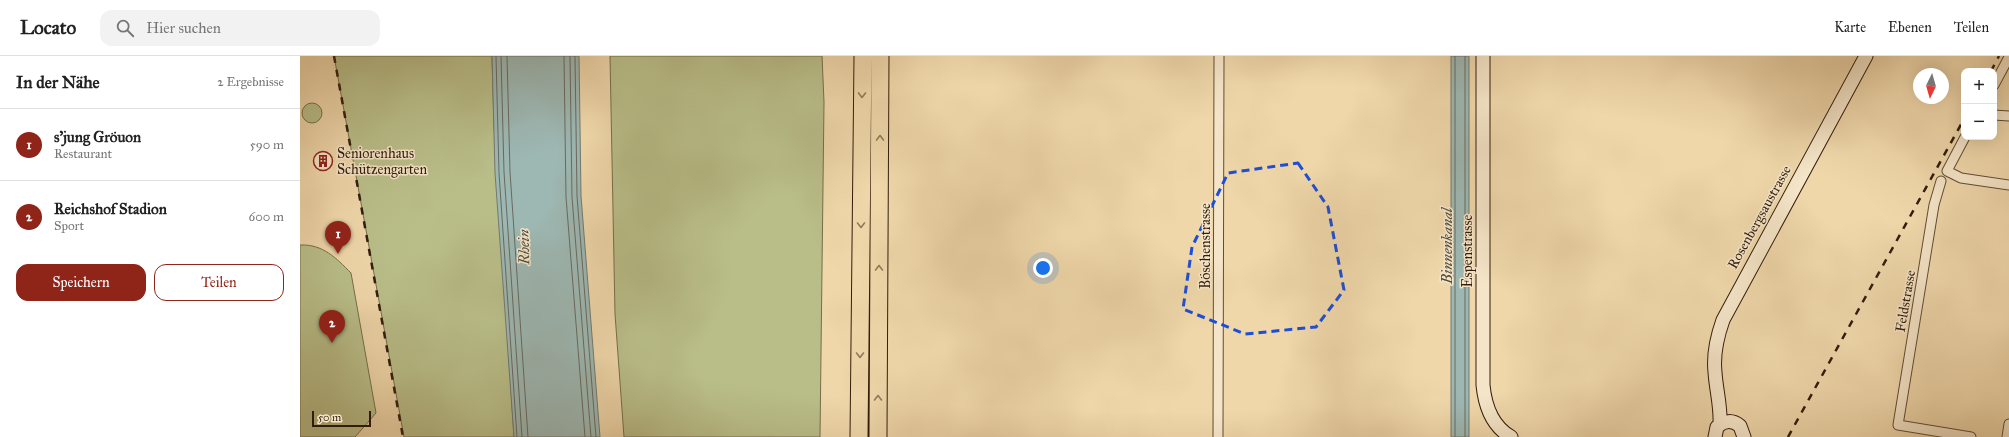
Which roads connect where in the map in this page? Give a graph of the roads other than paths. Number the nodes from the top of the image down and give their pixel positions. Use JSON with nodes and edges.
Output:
{"nodes":[{"id":1,"x":863,"y":56,"type":"edge"},
{"id":2,"x":880,"y":56,"type":"edge"},
{"id":3,"x":1219,"y":56,"type":"edge"},
{"id":4,"x":1483,"y":56,"type":"edge"},
{"id":5,"x":1866,"y":56,"type":"edge"},
{"id":6,"x":2009,"y":58,"type":"edge"},
{"id":7,"x":1997,"y":79,"type":"edge"},
{"id":8,"x":1997,"y":115,"type":"edge"},
{"id":9,"x":2009,"y":116,"type":"edge"},
{"id":10,"x":1963,"y":140,"type":"edge"},
{"id":11,"x":1941,"y":182,"type":"dead end"},
{"id":12,"x":2009,"y":184,"type":"edge"},
{"id":13,"x":2009,"y":424,"type":"edge"},
{"id":14,"x":1721,"y":428,"type":"edge"},
{"id":15,"x":859,"y":437,"type":"edge"},
{"id":16,"x":878,"y":437,"type":"edge"},
{"id":17,"x":1218,"y":437,"type":"edge"},
{"id":18,"x":1511,"y":437,"type":"edge"},
{"id":19,"x":1703,"y":437,"type":"edge"},
{"id":20,"x":1744,"y":437,"type":"edge"},
{"id":21,"x":1971,"y":437,"type":"edge"},
{"id":22,"x":2006,"y":437,"type":"edge"}],
"edges":[{"from":1,"to":15,"type":"highway","one_way":true},
{"from":16,"to":2,"type":"highway","one_way":true},
{"from":3,"to":17,"type":"street","name":"Böschenstrasse"},
{"from":4,"to":18,"type":"street","name":"Espenstrasse"},
{"from":5,"to":14,"type":"street","name":"Rosenbergsaustrasse"},
{"from":6,"to":7,"type":"street"},
{"from":8,"to":9,"type":"street"},
{"from":10,"to":12,"type":"street"},
{"from":11,"to":21,"type":"street","name":"Feldstrasse"},
{"from":13,"to":22,"type":"street"},
{"from":14,"to":19,"type":"street"},
{"from":14,"to":20,"type":"street"}]}
